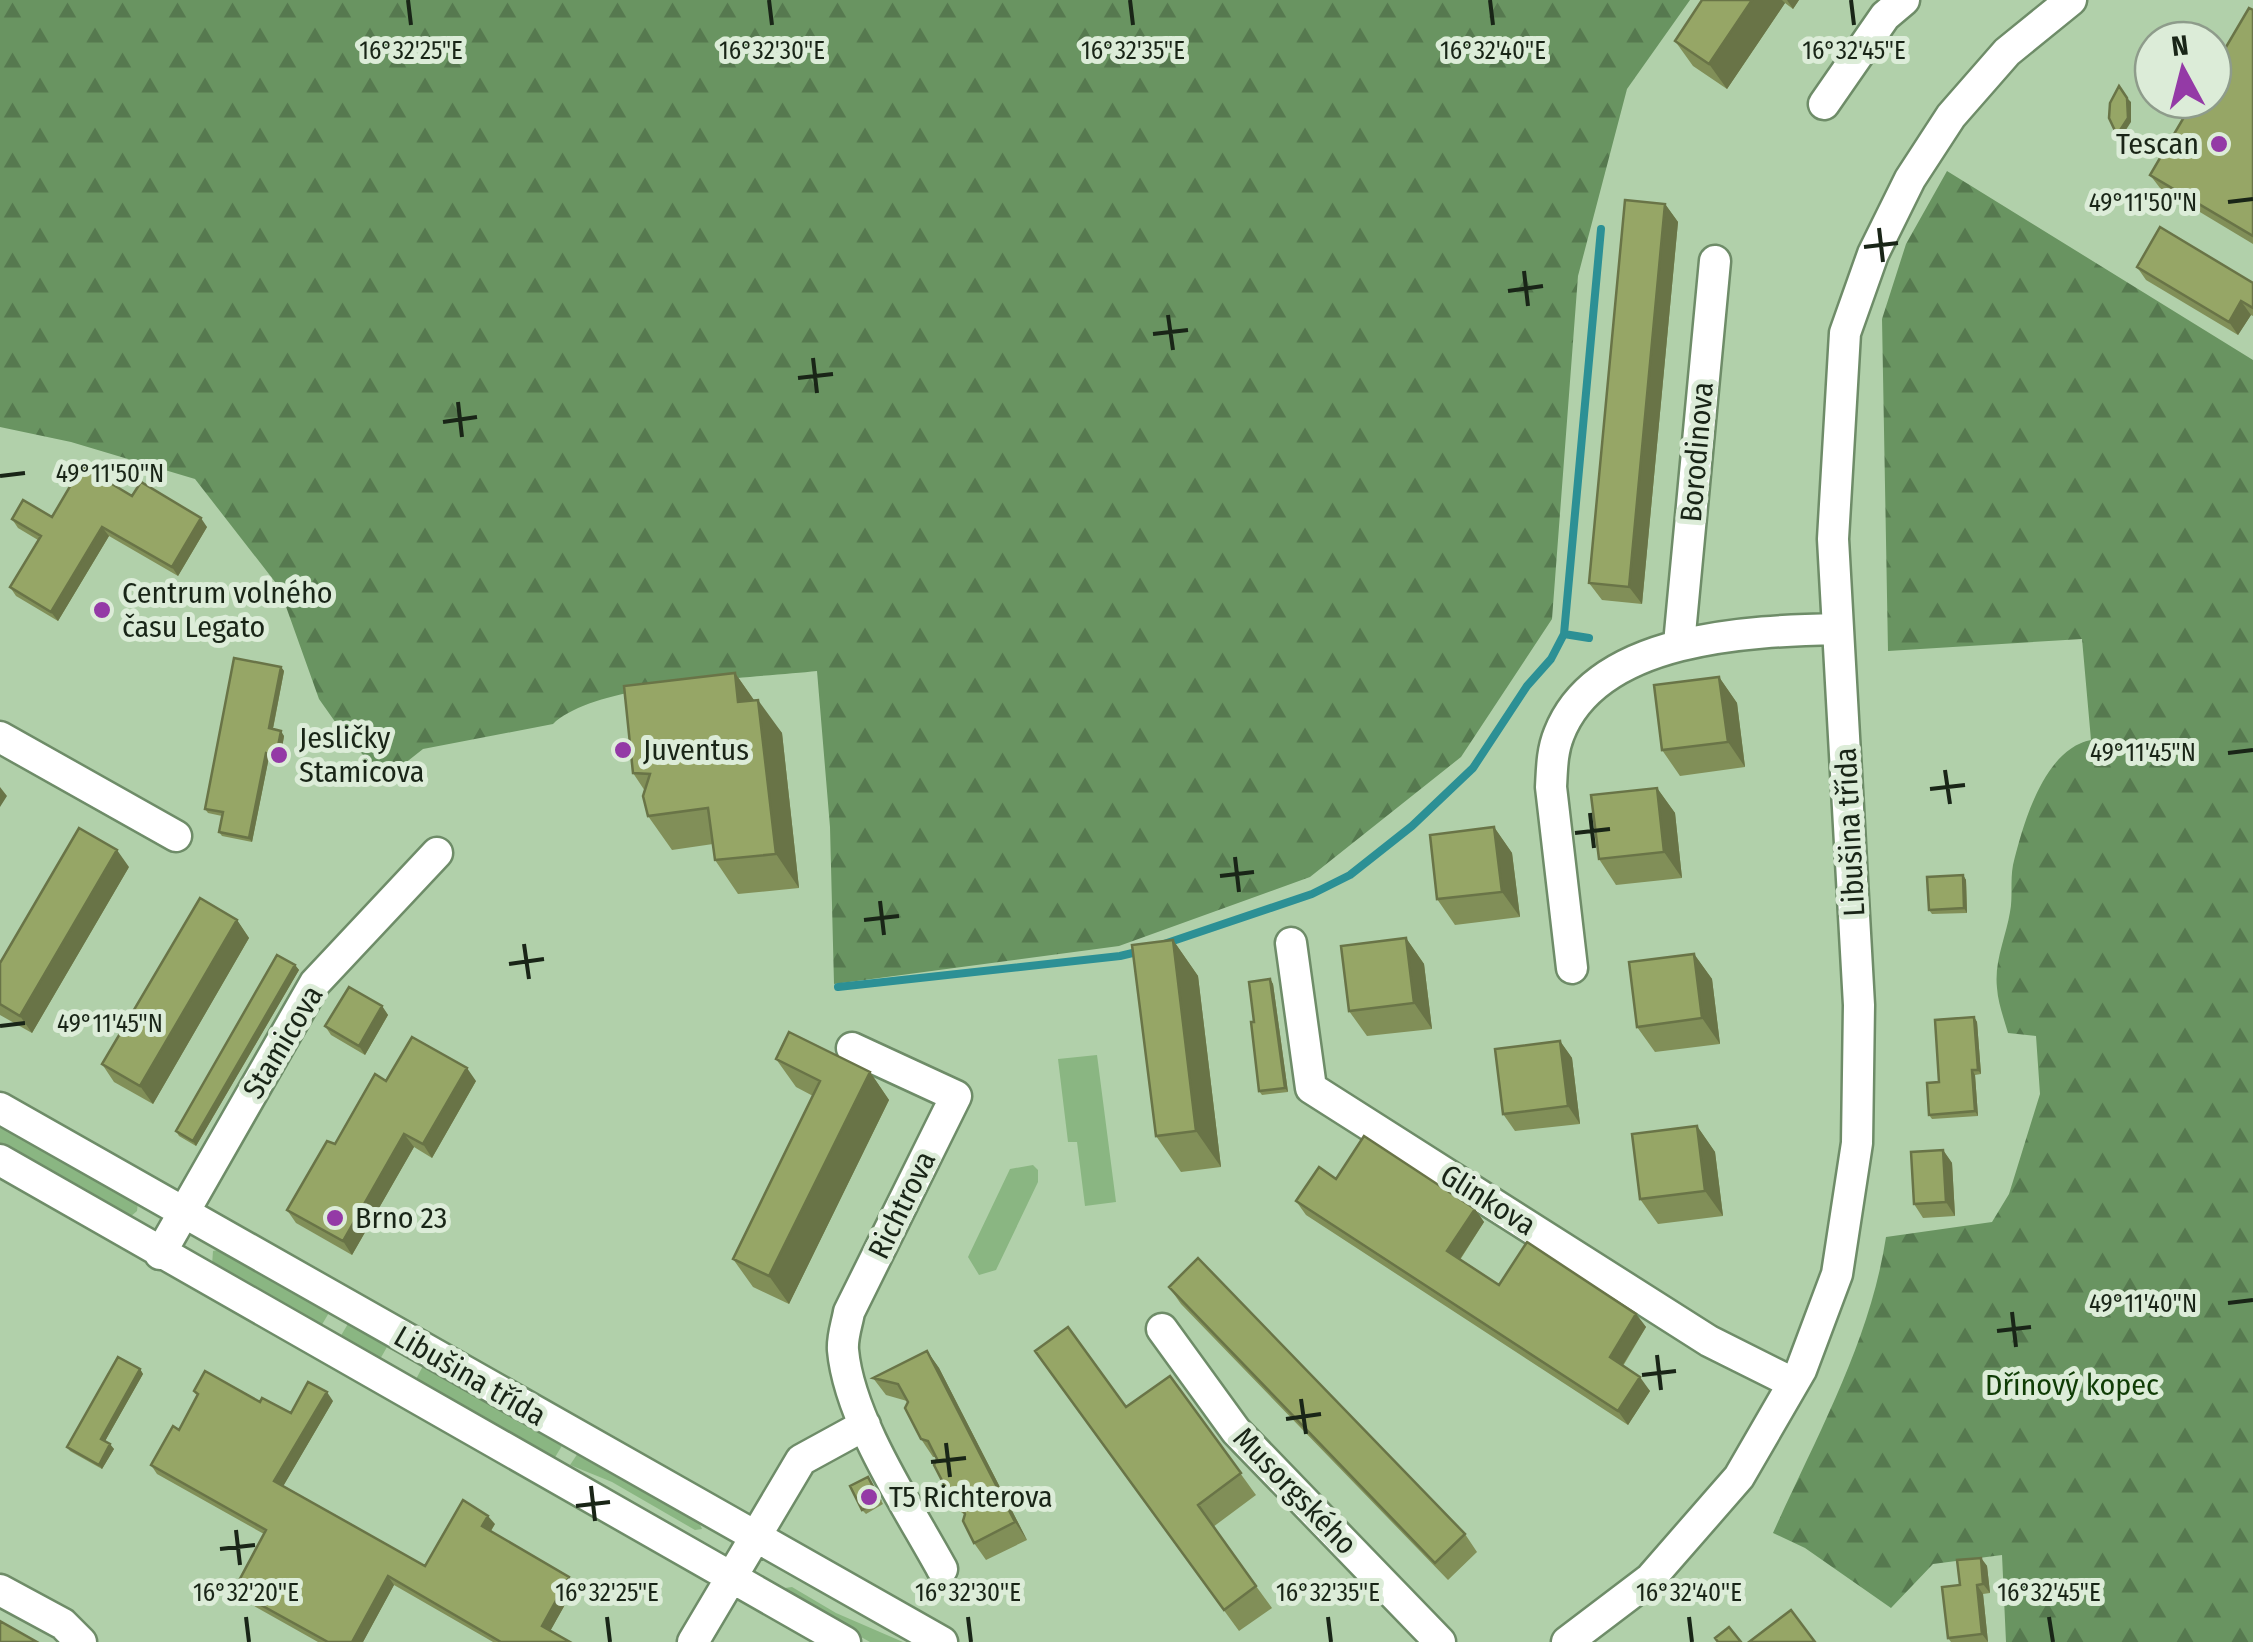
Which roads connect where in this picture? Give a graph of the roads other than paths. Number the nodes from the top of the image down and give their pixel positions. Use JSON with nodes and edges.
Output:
{"nodes":[{"id":1,"x":1904,"y":0,"type":"edge"},
{"id":2,"x":2072,"y":0,"type":"edge"},
{"id":3,"x":1824,"y":104,"type":"dead end"},
{"id":4,"x":1715,"y":261,"type":"dead end"},
{"id":5,"x":1838,"y":630,"type":"junction"},
{"id":6,"x":1679,"y":644,"type":"junction"},
{"id":7,"x":0,"y":737,"type":"edge"},
{"id":8,"x":176,"y":836,"type":"dead end"},
{"id":9,"x":436,"y":853,"type":"dead end"},
{"id":10,"x":1291,"y":943,"type":"dead end"},
{"id":11,"x":1572,"y":968,"type":"dead end"},
{"id":12,"x":852,"y":1048,"type":"dead end"},
{"id":13,"x":0,"y":1108,"type":"edge"},
{"id":14,"x":0,"y":1160,"type":"edge"},
{"id":15,"x":184,"y":1212,"type":"junction"},
{"id":16,"x":160,"y":1254,"type":"junction"},
{"id":17,"x":1162,"y":1329,"type":"dead end"},
{"id":18,"x":1793,"y":1384,"type":"junction"},
{"id":19,"x":865,"y":1425,"type":"junction"},
{"id":20,"x":756,"y":1537,"type":"junction"},
{"id":21,"x":942,"y":1569,"type":"dead end"},
{"id":22,"x":731,"y":1579,"type":"junction"},
{"id":23,"x":0,"y":1590,"type":"edge"},
{"id":24,"x":81,"y":1642,"type":"edge"},
{"id":25,"x":693,"y":1642,"type":"edge"},
{"id":26,"x":845,"y":1642,"type":"edge"},
{"id":27,"x":942,"y":1642,"type":"edge"},
{"id":28,"x":1440,"y":1642,"type":"edge"},
{"id":29,"x":1567,"y":1642,"type":"edge"}],
"edges":[{"from":1,"to":3,"type":"street"},
{"from":2,"to":5,"type":"street","name":"Libušina třída"},
{"from":4,"to":6,"type":"street","name":"Borodinova"},
{"from":5,"to":6,"type":"street"},
{"from":5,"to":18,"type":"street","name":"Libušina třída"},
{"from":6,"to":11,"type":"street"},
{"from":7,"to":8,"type":"street"},
{"from":9,"to":15,"type":"street","name":"Stamicova"},
{"from":10,"to":18,"type":"street","name":"Glinkova"},
{"from":12,"to":19,"type":"street","name":"Richtrova"},
{"from":13,"to":15,"type":"street","name":"Libušina třída"},
{"from":14,"to":16,"type":"street","name":"Libušina třída"},
{"from":15,"to":16,"type":"street","name":"Stamicova"},
{"from":15,"to":20,"type":"street","name":"Libušina třída"},
{"from":16,"to":22,"type":"street","name":"Libušina třída"},
{"from":17,"to":28,"type":"street","name":"Musorgského"},
{"from":18,"to":29,"type":"street","name":"Libušina třída"},
{"from":19,"to":20,"type":"street"},
{"from":19,"to":21,"type":"street","name":"Richtrova"},
{"from":20,"to":22,"type":"street"},
{"from":20,"to":27,"type":"street","name":"Libušina třída"},
{"from":22,"to":25,"type":"street"},
{"from":22,"to":26,"type":"street","name":"Libušina třída"},
{"from":23,"to":24,"type":"street"}]}
